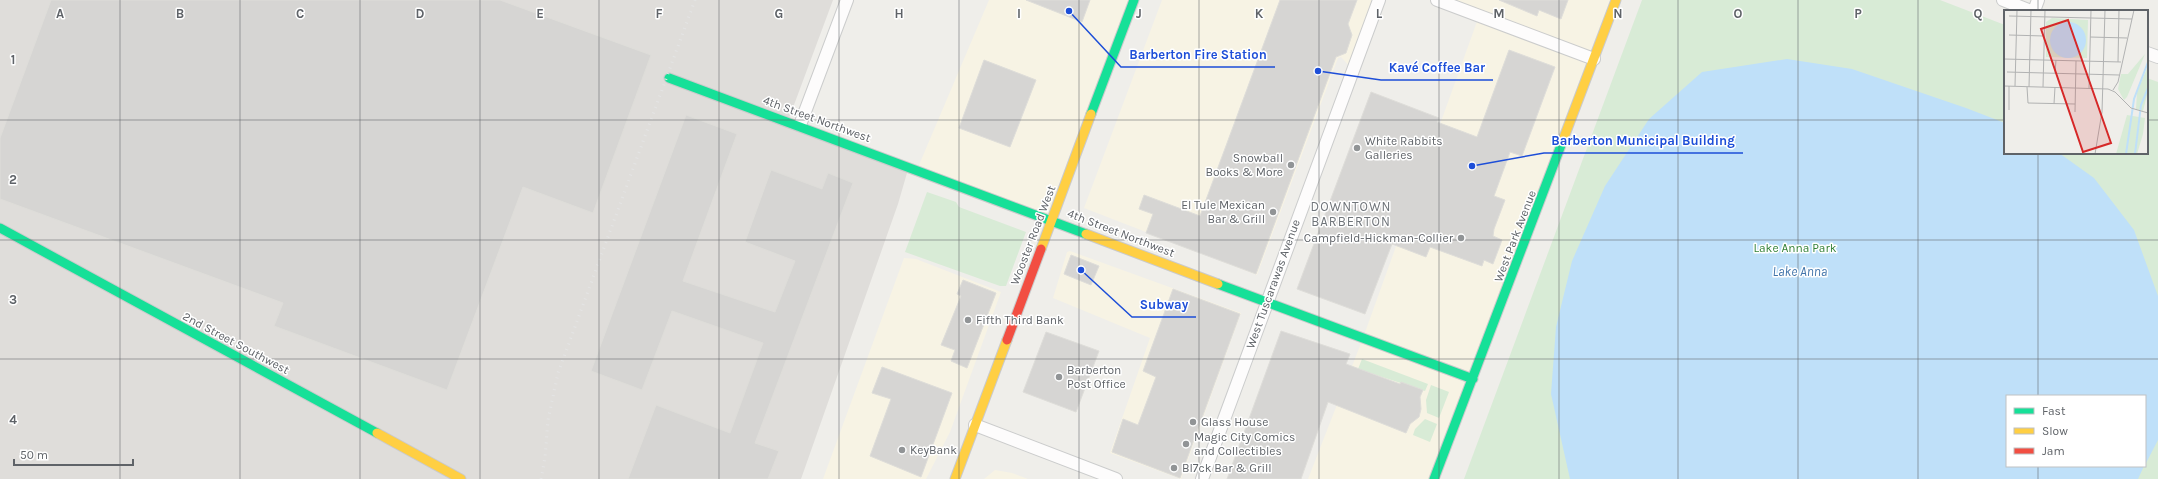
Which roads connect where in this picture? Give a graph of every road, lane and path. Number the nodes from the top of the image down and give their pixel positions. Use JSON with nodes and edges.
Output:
{"nodes":[{"id":1,"x":847,"y":0,"type":"edge"},
{"id":2,"x":1134,"y":0,"type":"edge"},
{"id":3,"x":1380,"y":0,"type":"edge"},
{"id":4,"x":1437,"y":0,"type":"edge"},
{"id":5,"x":1616,"y":0,"type":"edge"},
{"id":6,"x":2002,"y":0,"type":"edge"},
{"id":7,"x":2038,"y":0,"type":"edge"},
{"id":8,"x":2029,"y":10,"type":"edge"},
{"id":9,"x":2033,"y":10,"type":"edge"},
{"id":10,"x":2148,"y":53,"type":"edge"},
{"id":11,"x":2158,"y":57,"type":"edge"},
{"id":12,"x":1594,"y":59,"type":"junction"},
{"id":13,"x":669,"y":78,"type":"dead end"},
{"id":14,"x":800,"y":125,"type":"junction"},
{"id":15,"x":1052,"y":220,"type":"junction"},
{"id":16,"x":0,"y":228,"type":"edge"},
{"id":17,"x":1266,"y":302,"type":"junction"},
{"id":18,"x":1473,"y":378,"type":"junction"},
{"id":19,"x":975,"y":425,"type":"junction"},
{"id":20,"x":461,"y":479,"type":"edge"},
{"id":21,"x":955,"y":479,"type":"edge"},
{"id":22,"x":1116,"y":479,"type":"edge"},
{"id":23,"x":1202,"y":479,"type":"edge"},
{"id":24,"x":1434,"y":479,"type":"edge"}],
"edges":[{"from":1,"to":14,"type":"street"},
{"from":2,"to":15,"type":"street","name":"Wooster Road West"},
{"from":3,"to":17,"type":"street","name":"West Tuscarawas Avenue"},
{"from":4,"to":12,"type":"street"},
{"from":5,"to":12,"type":"street","name":"West Park Avenue"},
{"from":6,"to":8,"type":"street"},
{"from":7,"to":9,"type":"street"},
{"from":10,"to":11,"type":"street"},
{"from":12,"to":18,"type":"street","name":"West Park Avenue"},
{"from":13,"to":14,"type":"street","name":"4th Street Northwest"},
{"from":14,"to":15,"type":"street","name":"4th Street Northwest"},
{"from":15,"to":17,"type":"street","name":"4th Street Northwest"},
{"from":15,"to":19,"type":"street","name":"Wooster Road West"},
{"from":16,"to":20,"type":"street","name":"2nd Street Southwest"},
{"from":17,"to":18,"type":"street","name":"4th Street Northwest"},
{"from":17,"to":23,"type":"street","name":"West Tuscarawas Avenue"},
{"from":18,"to":24,"type":"street","name":"West Park Avenue"},
{"from":19,"to":21,"type":"street","name":"Wooster Road West"},
{"from":19,"to":22,"type":"street"}]}
